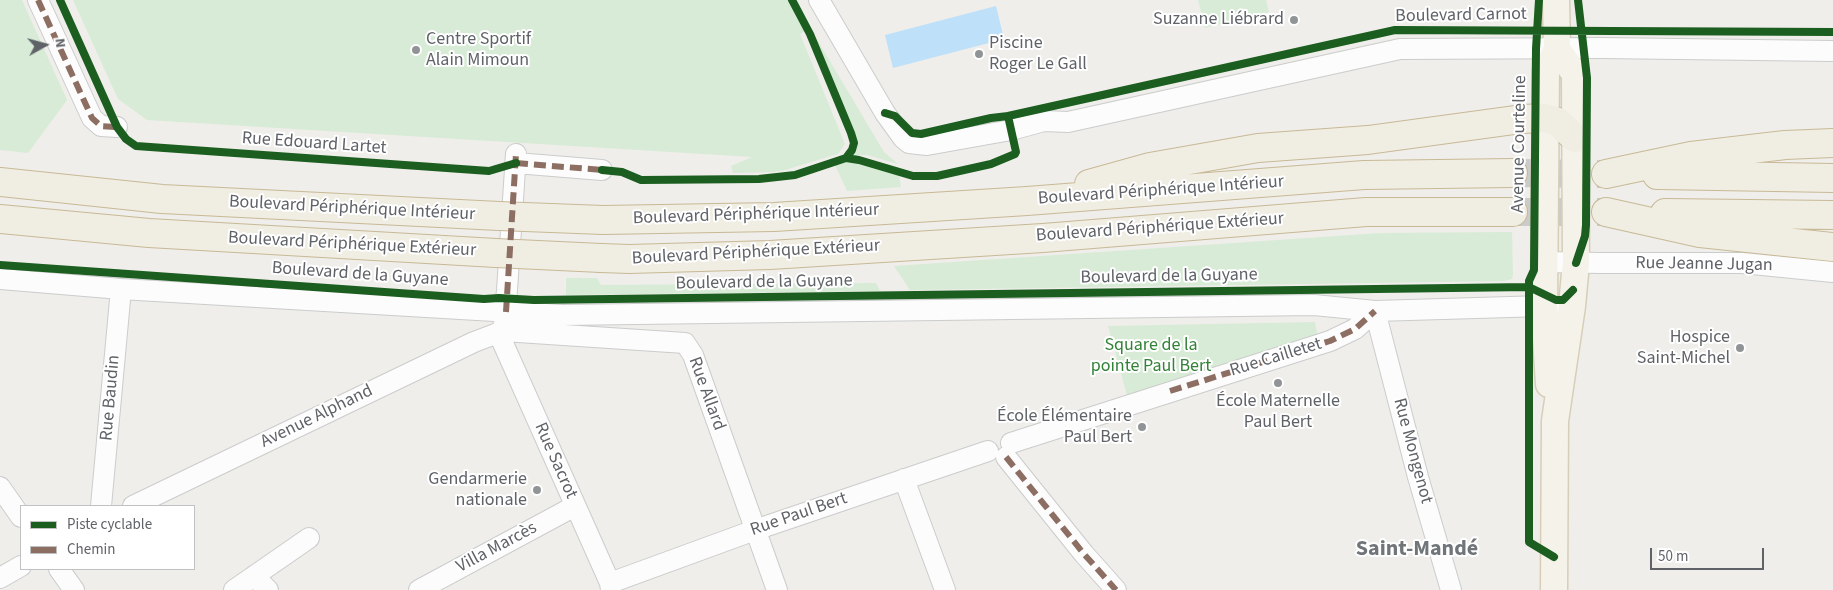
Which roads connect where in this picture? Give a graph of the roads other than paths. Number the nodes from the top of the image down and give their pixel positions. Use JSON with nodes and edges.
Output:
{"nodes":[{"id":1,"x":38,"y":0,"type":"edge"},
{"id":2,"x":819,"y":0,"type":"edge"},
{"id":3,"x":1556,"y":0,"type":"edge"},
{"id":4,"x":1557,"y":49,"type":"junction"},
{"id":5,"x":1833,"y":51,"type":"edge"},
{"id":6,"x":1545,"y":118,"type":"junction"},
{"id":7,"x":117,"y":128,"type":"dead end"},
{"id":8,"x":1575,"y":138,"type":"junction"},
{"id":9,"x":1833,"y":143,"type":"edge"},
{"id":10,"x":602,"y":170,"type":"dead end"},
{"id":11,"x":1513,"y":173,"type":"tunnel mouth"},
{"id":12,"x":1833,"y":178,"type":"edge"},
{"id":13,"x":0,"y":182,"type":"edge"},
{"id":14,"x":1027,"y":201,"type":"junction"},
{"id":15,"x":1513,"y":212,"type":"tunnel mouth"},
{"id":16,"x":1833,"y":215,"type":"edge"},
{"id":17,"x":0,"y":218,"type":"edge"},
{"id":18,"x":1833,"y":247,"type":"edge"},
{"id":19,"x":1545,"y":262,"type":"junction"},
{"id":20,"x":1576,"y":263,"type":"junction"},
{"id":21,"x":1833,"y":272,"type":"edge"},
{"id":22,"x":0,"y":279,"type":"edge"},
{"id":23,"x":121,"y":289,"type":"junction"},
{"id":24,"x":1544,"y":306,"type":"junction"},
{"id":25,"x":1572,"y":306,"type":"junction"},
{"id":26,"x":1375,"y":311,"type":"junction"},
{"id":27,"x":506,"y":312,"type":"junction"},
{"id":28,"x":503,"y":332,"type":"junction"},
{"id":29,"x":1170,"y":391,"type":"joint"},
{"id":30,"x":1555,"y":421,"type":"junction"},
{"id":31,"x":1002,"y":450,"type":"junction"},
{"id":32,"x":904,"y":479,"type":"junction"},
{"id":33,"x":0,"y":487,"type":"edge"},
{"id":34,"x":101,"y":505,"type":"edge"},
{"id":35,"x":135,"y":505,"type":"edge"},
{"id":36,"x":575,"y":506,"type":"junction"},
{"id":37,"x":20,"y":515,"type":"edge"},
{"id":38,"x":755,"y":530,"type":"junction"},
{"id":39,"x":309,"y":538,"type":"dead end"},
{"id":40,"x":20,"y":567,"type":"edge"},
{"id":41,"x":60,"y":570,"type":"edge"},
{"id":42,"x":0,"y":578,"type":"edge"},
{"id":43,"x":261,"y":583,"type":"edge"},
{"id":44,"x":611,"y":586,"type":"edge"},
{"id":45,"x":74,"y":590,"type":"edge"},
{"id":46,"x":234,"y":590,"type":"edge"},
{"id":47,"x":419,"y":590,"type":"edge"},
{"id":48,"x":777,"y":590,"type":"edge"},
{"id":49,"x":945,"y":590,"type":"edge"},
{"id":50,"x":1116,"y":590,"type":"edge"},
{"id":51,"x":1451,"y":590,"type":"edge"},
{"id":52,"x":1554,"y":590,"type":"edge"}],
"edges":[{"from":1,"to":7,"type":"street"},
{"from":2,"to":4,"type":"street","name":"Boulevard Carnot"},
{"from":3,"to":4,"type":"main road","name":"Avenue Courteline"},
{"from":4,"to":5,"type":"street","name":"Boulevard Carnot"},
{"from":4,"to":6,"type":"main road","name":"Avenue Courteline"},
{"from":4,"to":8,"type":"main road"},
{"from":6,"to":8,"type":"highway"},
{"from":6,"to":14,"type":"highway"},
{"from":6,"to":19,"type":"main road","name":"Avenue Courteline"},
{"from":8,"to":20,"type":"main road"},
{"from":9,"to":12,"type":"highway"},
{"from":10,"to":27,"type":"street"},
{"from":11,"to":14,"type":"highway","name":"Boulevard Périphérique Intérieur"},
{"from":13,"to":14,"type":"highway","name":"Boulevard Périphérique Intérieur","bridge":true},
{"from":15,"to":17,"type":"highway","name":"Boulevard Périphérique Extérieur","bridge":true},
{"from":16,"to":18,"type":"highway"},
{"from":19,"to":20,"type":"street"},
{"from":19,"to":24,"type":"main road","name":"Avenue Courteline"},
{"from":20,"to":21,"type":"street","name":"Rue Jeanne Jugan"},
{"from":20,"to":25,"type":"main road"},
{"from":22,"to":23,"type":"street","name":"Boulevard de la Guyane"},
{"from":23,"to":27,"type":"street","name":"Boulevard de la Guyane"},
{"from":23,"to":34,"type":"street","name":"Rue Baudin"},
{"from":24,"to":25,"type":"street"},
{"from":24,"to":26,"type":"street","name":"Boulevard de la Guyane"},
{"from":24,"to":30,"type":"main road","name":"Avenue Courteline"},
{"from":25,"to":30,"type":"main road"},
{"from":26,"to":27,"type":"street","name":"Boulevard de la Guyane"},
{"from":26,"to":29,"type":"street","name":"Rue Cailletet"},
{"from":26,"to":51,"type":"street","name":"Rue Mongenot"},
{"from":27,"to":28,"type":"street"},
{"from":28,"to":35,"type":"street","name":"Avenue Alphand"},
{"from":28,"to":36,"type":"street","name":"Rue Sacrot"},
{"from":28,"to":38,"type":"street","name":"Rue Allard"},
{"from":29,"to":31,"type":"street","name":"Rue Paul Bert"},
{"from":30,"to":52,"type":"main road"},
{"from":31,"to":32,"type":"street","name":"Rue Paul Bert"},
{"from":31,"to":50,"type":"street"},
{"from":32,"to":38,"type":"street","name":"Rue Paul Bert"},
{"from":32,"to":49,"type":"street"},
{"from":33,"to":37,"type":"street"},
{"from":36,"to":44,"type":"street","name":"Rue Sacrot"},
{"from":36,"to":47,"type":"street","name":"Villa Marcès"},
{"from":38,"to":44,"type":"street","name":"Rue Paul Bert"},
{"from":38,"to":48,"type":"street","name":"Rue Allard"},
{"from":39,"to":43,"type":"street"},
{"from":40,"to":42,"type":"street"},
{"from":41,"to":45,"type":"street"},
{"from":43,"to":46,"type":"street"}]}
